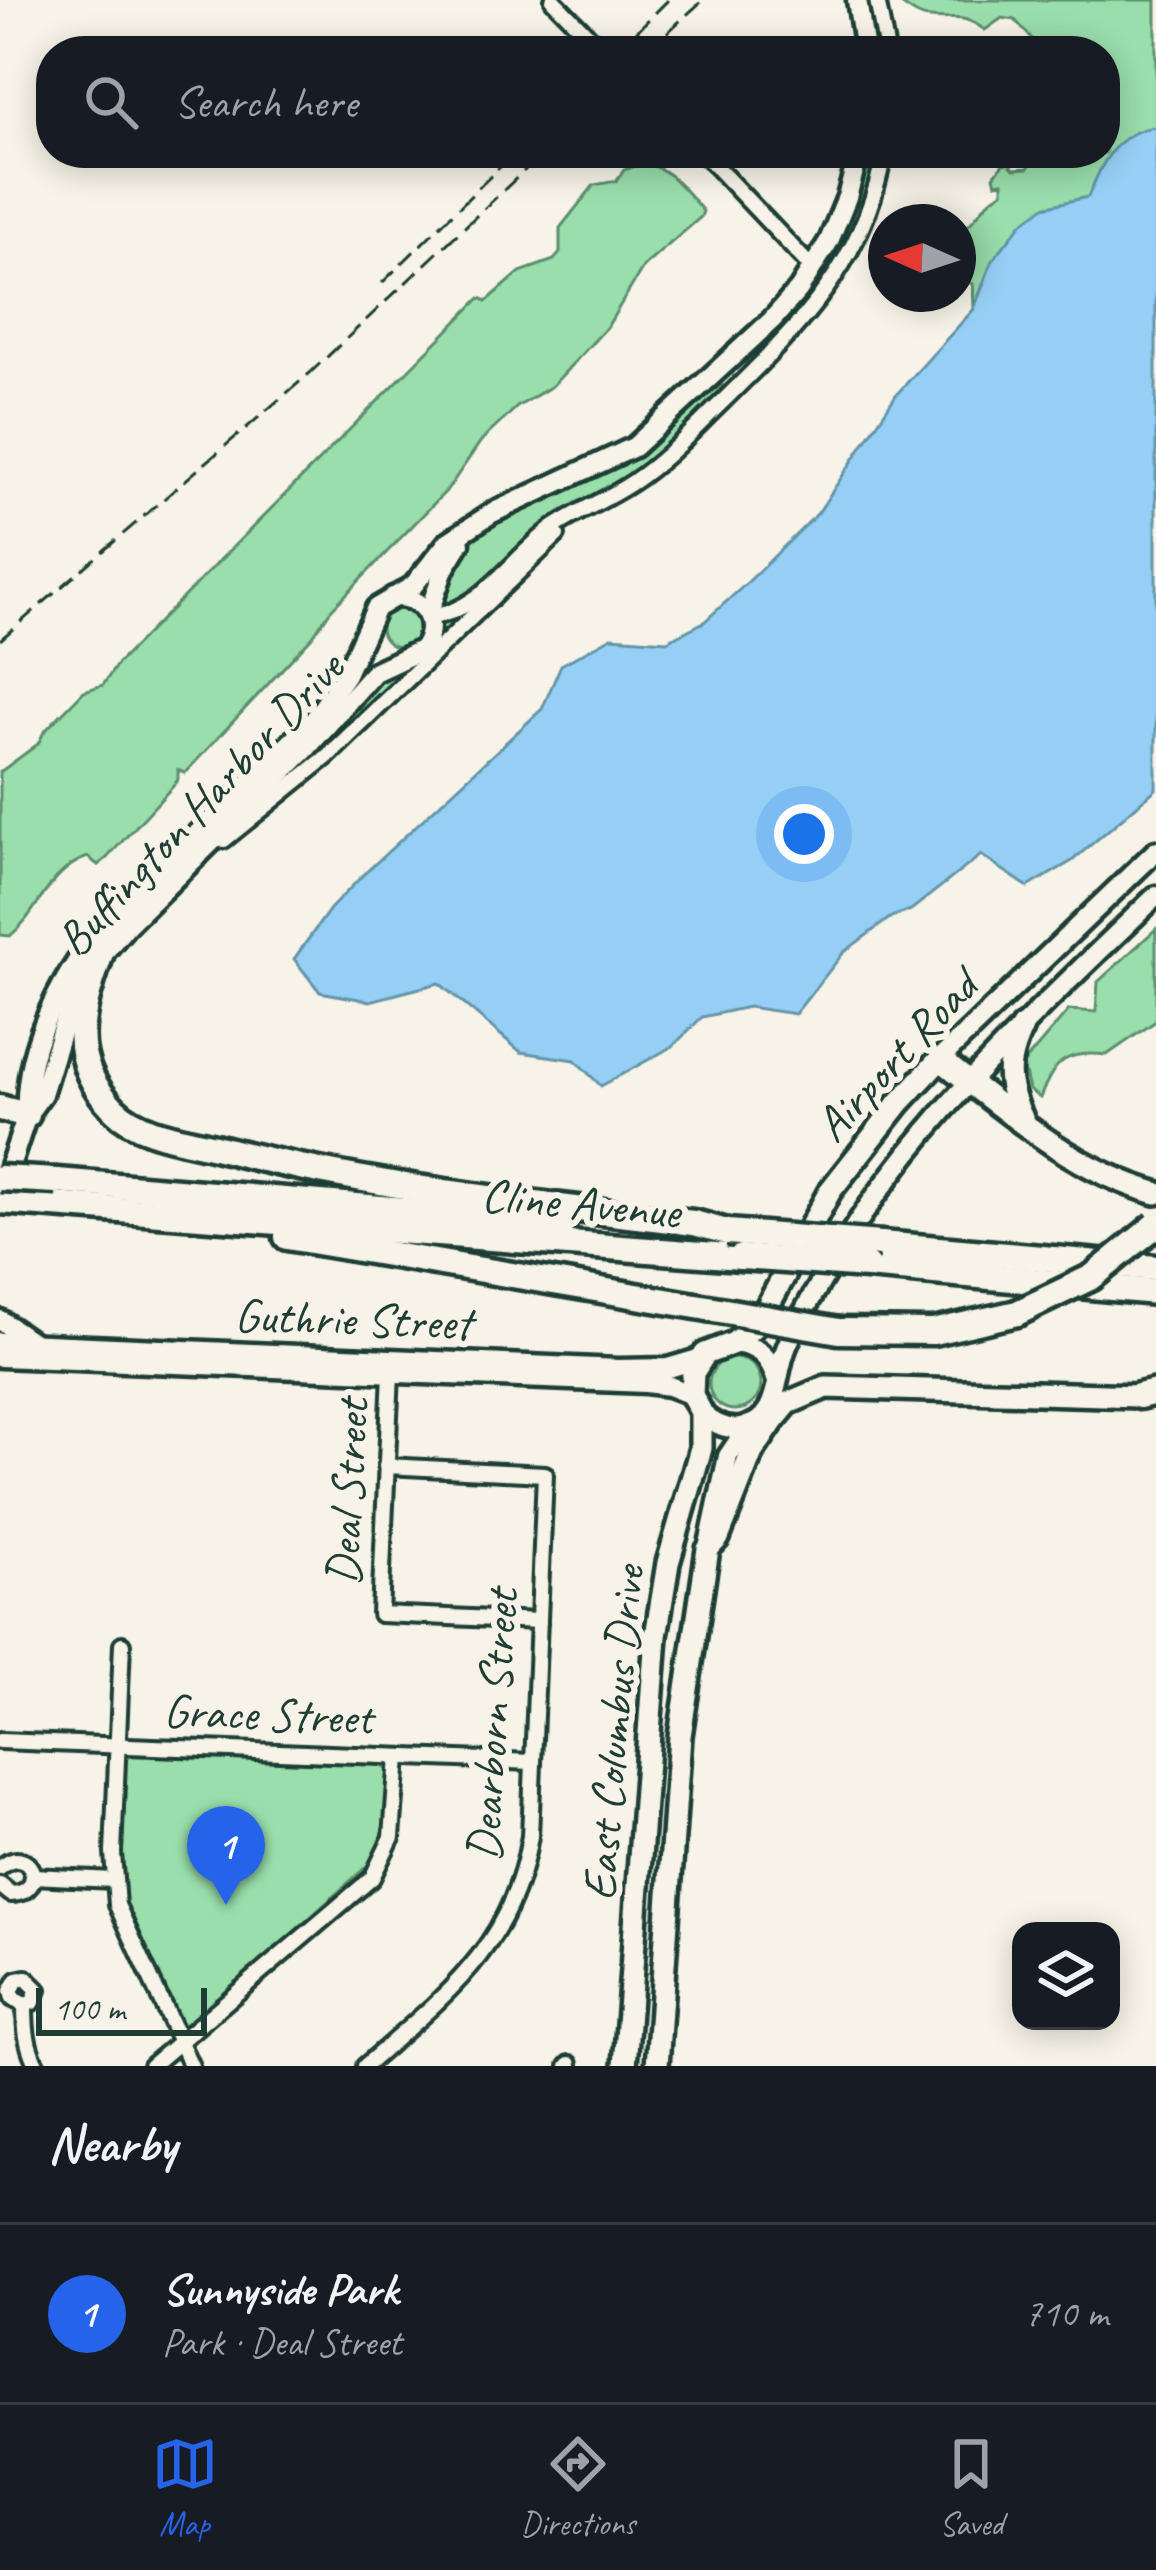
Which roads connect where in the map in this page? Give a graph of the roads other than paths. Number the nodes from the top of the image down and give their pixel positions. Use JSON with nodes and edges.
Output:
{"nodes":[{"id":1,"x":553,"y":0,"type":"edge"},
{"id":2,"x":857,"y":0,"type":"edge"},
{"id":3,"x":877,"y":0,"type":"edge"},
{"id":4,"x":588,"y":36,"type":"edge"},
{"id":5,"x":863,"y":36,"type":"edge"},
{"id":6,"x":884,"y":36,"type":"edge"},
{"id":7,"x":717,"y":168,"type":"edge"},
{"id":8,"x":854,"y":168,"type":"edge"},
{"id":9,"x":881,"y":168,"type":"edge"},
{"id":10,"x":812,"y":268,"type":"junction"},
{"id":11,"x":588,"y":508,"type":"junction"},
{"id":12,"x":482,"y":519,"type":"junction"},
{"id":13,"x":393,"y":597,"type":"junction"},
{"id":14,"x":429,"y":616,"type":"junction"},
{"id":15,"x":368,"y":627,"type":"junction"},
{"id":16,"x":403,"y":660,"type":"junction"},
{"id":17,"x":1156,"y":851,"type":"edge"},
{"id":18,"x":169,"y":885,"type":"junction"},
{"id":19,"x":1156,"y":896,"type":"edge"},
{"id":20,"x":100,"y":956,"type":"junction"},
{"id":21,"x":1022,"y":1027,"type":"junction"},
{"id":22,"x":940,"y":1058,"type":"junction"},
{"id":23,"x":969,"y":1080,"type":"junction"},
{"id":24,"x":0,"y":1108,"type":"edge"},
{"id":25,"x":27,"y":1115,"type":"junction"},
{"id":26,"x":1025,"y":1124,"type":"junction"},
{"id":27,"x":0,"y":1178,"type":"edge"},
{"id":28,"x":1156,"y":1193,"type":"edge"},
{"id":29,"x":0,"y":1199,"type":"edge"},
{"id":30,"x":142,"y":1212,"type":"junction"},
{"id":31,"x":1156,"y":1225,"type":"edge"},
{"id":32,"x":728,"y":1232,"type":"junction"},
{"id":33,"x":874,"y":1255,"type":"junction"},
{"id":34,"x":1156,"y":1268,"type":"edge"},
{"id":35,"x":1156,"y":1292,"type":"edge"},
{"id":36,"x":0,"y":1320,"type":"edge"},
{"id":37,"x":0,"y":1342,"type":"edge"},
{"id":38,"x":734,"y":1343,"type":"junction"},
{"id":39,"x":35,"y":1344,"type":"junction"},
{"id":40,"x":139,"y":1355,"type":"junction"},
{"id":41,"x":0,"y":1357,"type":"edge"},
{"id":42,"x":702,"y":1358,"type":"junction"},
{"id":43,"x":391,"y":1372,"type":"junction"},
{"id":44,"x":782,"y":1394,"type":"junction"},
{"id":45,"x":1150,"y":1395,"type":"edge"},
{"id":46,"x":696,"y":1404,"type":"junction"},
{"id":47,"x":754,"y":1423,"type":"junction"},
{"id":48,"x":386,"y":1466,"type":"junction"},
{"id":49,"x":708,"y":1550,"type":"junction"},
{"id":50,"x":539,"y":1621,"type":"junction"},
{"id":51,"x":122,"y":1644,"type":"dead end"},
{"id":52,"x":0,"y":1741,"type":"edge"},
{"id":53,"x":118,"y":1745,"type":"junction"},
{"id":54,"x":398,"y":1757,"type":"junction"},
{"id":55,"x":533,"y":1762,"type":"junction"},
{"id":56,"x":0,"y":1868,"type":"edge"},
{"id":57,"x":33,"y":1876,"type":"junction"},
{"id":58,"x":113,"y":1880,"type":"junction"},
{"id":59,"x":0,"y":1885,"type":"edge"},
{"id":60,"x":25,"y":2005,"type":"dead end"},
{"id":61,"x":180,"y":2044,"type":"junction"},
{"id":62,"x":37,"y":2066,"type":"edge"},
{"id":63,"x":151,"y":2066,"type":"edge"},
{"id":64,"x":190,"y":2066,"type":"edge"},
{"id":65,"x":365,"y":2066,"type":"edge"},
{"id":66,"x":625,"y":2066,"type":"edge"},
{"id":67,"x":656,"y":2066,"type":"edge"}],
"edges":[{"from":1,"to":4,"type":"street"},
{"from":2,"to":5,"type":"main road"},
{"from":3,"to":6,"type":"street"},
{"from":7,"to":10,"type":"street"},
{"from":8,"to":10,"type":"main road"},
{"from":9,"to":11,"type":"street"},
{"from":10,"to":12,"type":"main road"},
{"from":11,"to":14,"type":"street"},
{"from":11,"to":18,"type":"street"},
{"from":12,"to":13,"type":"main road"},
{"from":12,"to":14,"type":"main road"},
{"from":13,"to":14,"type":"main road"},
{"from":13,"to":15,"type":"main road"},
{"from":14,"to":16,"type":"main road"},
{"from":15,"to":16,"type":"main road"},
{"from":15,"to":25,"type":"main road","name":"Buffington Harbor Drive"},
{"from":16,"to":18,"type":"main road","name":"Buffington Harbor Drive"},
{"from":17,"to":22,"type":"main road","name":"Airport Road"},
{"from":18,"to":20,"type":"main road","name":"Buffington Harbor Drive"},
{"from":19,"to":21,"type":"main road","name":"Airport Road"},
{"from":20,"to":25,"type":"main road","name":"Buffington Harbor Drive"},
{"from":20,"to":32,"type":"highway"},
{"from":21,"to":23,"type":"main road","name":"Airport Road"},
{"from":21,"to":26,"type":"main road"},
{"from":22,"to":23,"type":"main road"},
{"from":22,"to":38,"type":"main road","name":"Airport Road"},
{"from":23,"to":26,"type":"main road"},
{"from":23,"to":44,"type":"main road","name":"Airport Road"},
{"from":24,"to":25,"type":"highway"},
{"from":25,"to":29,"type":"main road"},
{"from":26,"to":28,"type":"main road"},
{"from":27,"to":32,"type":"highway","name":"Cline Avenue","bridge":true},
{"from":29,"to":30,"type":"highway","name":"Cline Avenue"},
{"from":30,"to":31,"type":"highway","bridge":true},
{"from":30,"to":33,"type":"highway","name":"Cline Avenue","bridge":true},
{"from":32,"to":33,"type":"highway","name":"Cline Avenue","bridge":true},
{"from":33,"to":34,"type":"highway","name":"Cline Avenue"},
{"from":33,"to":35,"type":"highway","name":"Cline Avenue"},
{"from":36,"to":39,"type":"main road"},
{"from":37,"to":39,"type":"main road","name":"Guthrie Street"},
{"from":38,"to":42,"type":"main road"},
{"from":38,"to":44,"type":"main road"},
{"from":39,"to":40,"type":"main road","name":"Guthrie Street"},
{"from":40,"to":41,"type":"main road","name":"Guthrie Street"},
{"from":40,"to":42,"type":"main road","name":"Guthrie Street"},
{"from":40,"to":43,"type":"main road","name":"Guthrie Street"},
{"from":42,"to":46,"type":"main road"},
{"from":43,"to":46,"type":"main road","name":"Guthrie Street"},
{"from":43,"to":48,"type":"street","name":"Deal Street"},
{"from":44,"to":45,"type":"main road"},
{"from":44,"to":47,"type":"main road"},
{"from":44,"to":49,"type":"main road"},
{"from":46,"to":47,"type":"main road"},
{"from":46,"to":66,"type":"main road","name":"East Columbus Drive"},
{"from":47,"to":49,"type":"main road","name":"East Columbus Drive"},
{"from":48,"to":50,"type":"street","name":"Dearborn Street"},
{"from":48,"to":50,"type":"street","name":"Deal Street"},
{"from":49,"to":67,"type":"main road","name":"East Columbus Drive"},
{"from":50,"to":55,"type":"street","name":"Dearborn Street"},
{"from":51,"to":53,"type":"street"},
{"from":52,"to":53,"type":"street","name":"Grace Street"},
{"from":53,"to":54,"type":"street","name":"Grace Street"},
{"from":53,"to":58,"type":"street"},
{"from":54,"to":55,"type":"street","name":"Grace Street"},
{"from":54,"to":61,"type":"street"},
{"from":55,"to":65,"type":"street","name":"Dearborn Street"},
{"from":56,"to":57,"type":"street"},
{"from":57,"to":58,"type":"street"},
{"from":57,"to":59,"type":"street"},
{"from":58,"to":61,"type":"street"},
{"from":60,"to":62,"type":"street"},
{"from":61,"to":63,"type":"street"},
{"from":61,"to":64,"type":"street"}]}
